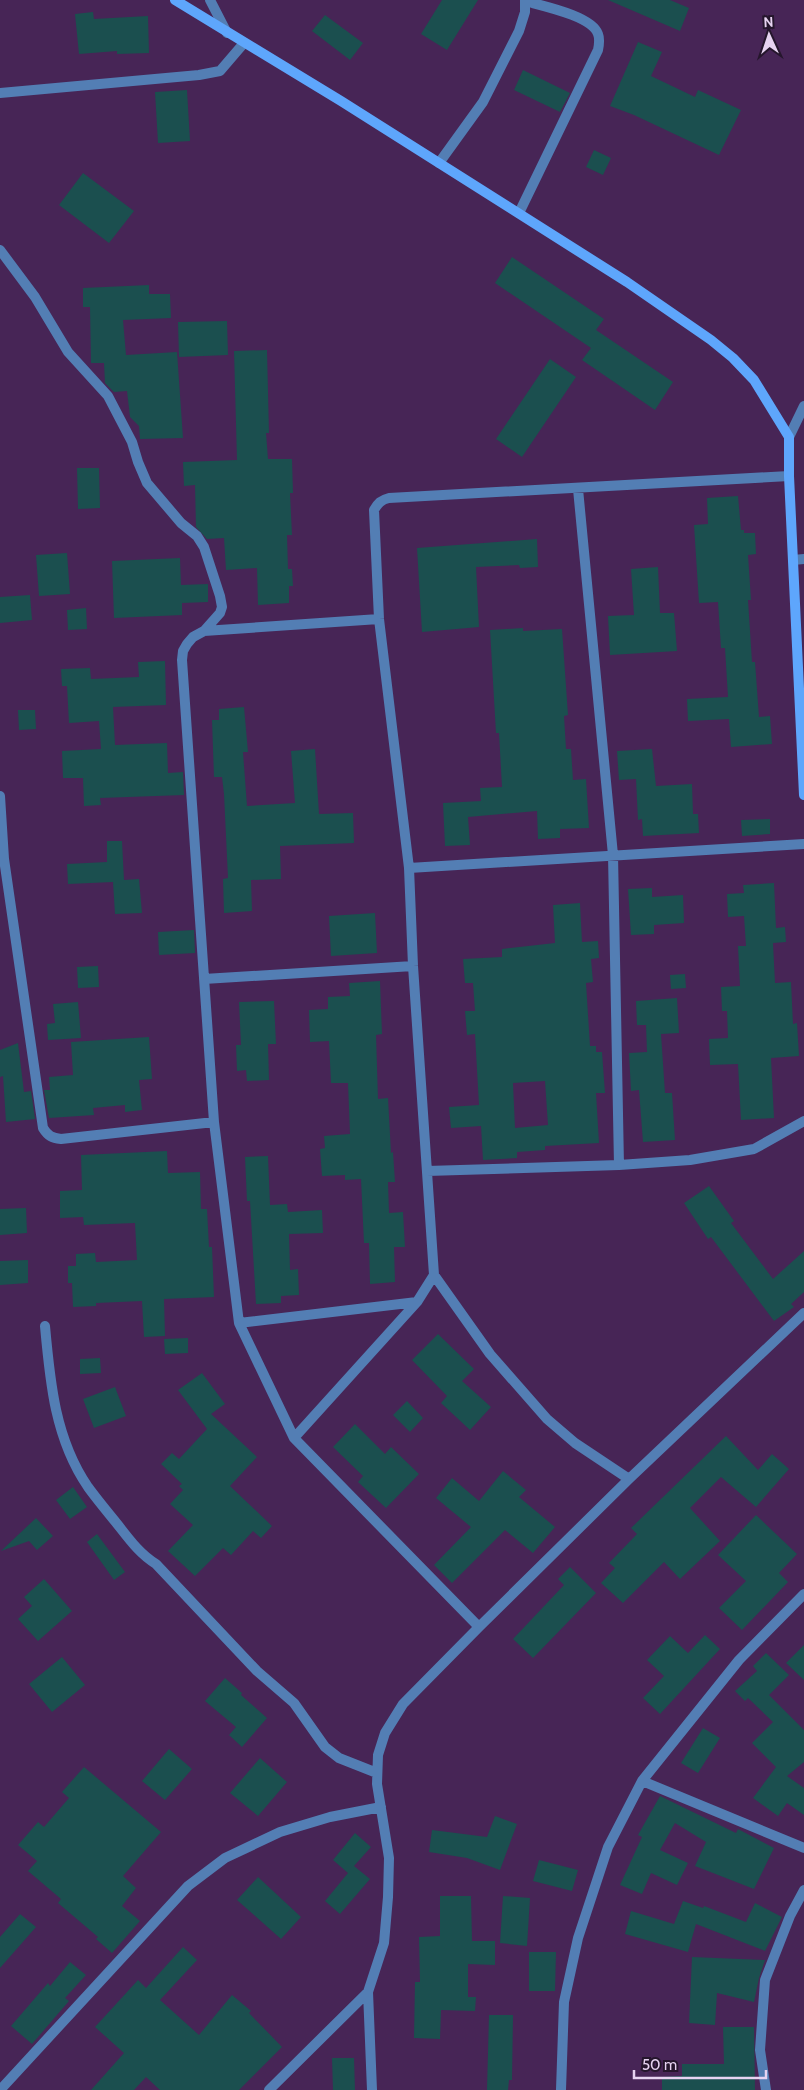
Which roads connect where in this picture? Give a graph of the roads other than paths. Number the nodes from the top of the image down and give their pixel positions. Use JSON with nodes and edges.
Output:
{"nodes":[{"id":1,"x":176,"y":0,"type":"edge"},
{"id":2,"x":210,"y":0,"type":"edge"},
{"id":3,"x":525,"y":0,"type":"edge"},
{"id":4,"x":227,"y":33,"type":"junction"},
{"id":5,"x":244,"y":43,"type":"junction"},
{"id":6,"x":0,"y":93,"type":"edge"},
{"id":7,"x":439,"y":163,"type":"junction"},
{"id":8,"x":519,"y":214,"type":"junction"},
{"id":9,"x":0,"y":250,"type":"edge"},
{"id":10,"x":804,"y":406,"type":"edge"},
{"id":11,"x":789,"y":437,"type":"junction"},
{"id":12,"x":789,"y":476,"type":"junction"},
{"id":13,"x":578,"y":488,"type":"junction"},
{"id":14,"x":804,"y":559,"type":"edge"},
{"id":15,"x":793,"y":560,"type":"junction"},
{"id":16,"x":379,"y":619,"type":"junction"},
{"id":17,"x":204,"y":631,"type":"junction"},
{"id":18,"x":804,"y":795,"type":"edge"},
{"id":19,"x":0,"y":796,"type":"edge"},
{"id":20,"x":804,"y":844,"type":"edge"},
{"id":21,"x":613,"y":855,"type":"junction"},
{"id":22,"x":409,"y":868,"type":"junction"},
{"id":23,"x":413,"y":966,"type":"junction"},
{"id":24,"x":204,"y":979,"type":"junction"},
{"id":25,"x":804,"y":1121,"type":"edge"},
{"id":26,"x":214,"y":1122,"type":"junction"},
{"id":27,"x":619,"y":1165,"type":"junction"},
{"id":28,"x":427,"y":1171,"type":"junction"},
{"id":29,"x":434,"y":1275,"type":"junction"},
{"id":30,"x":417,"y":1302,"type":"junction"},
{"id":31,"x":804,"y":1313,"type":"edge"},
{"id":32,"x":239,"y":1324,"type":"junction"},
{"id":33,"x":45,"y":1326,"type":"dead end"},
{"id":34,"x":294,"y":1438,"type":"junction"},
{"id":35,"x":629,"y":1479,"type":"junction"},
{"id":36,"x":804,"y":1594,"type":"edge"},
{"id":37,"x":478,"y":1627,"type":"junction"},
{"id":38,"x":377,"y":1774,"type":"junction"},
{"id":39,"x":642,"y":1781,"type":"junction"},
{"id":40,"x":381,"y":1807,"type":"junction"},
{"id":41,"x":804,"y":1848,"type":"edge"},
{"id":42,"x":804,"y":1890,"type":"edge"},
{"id":43,"x":368,"y":1992,"type":"junction"},
{"id":44,"x":1,"y":2089,"type":"edge"},
{"id":45,"x":270,"y":2090,"type":"edge"},
{"id":46,"x":372,"y":2090,"type":"edge"},
{"id":47,"x":562,"y":2090,"type":"edge"},
{"id":48,"x":766,"y":2090,"type":"edge"}],
"edges":[{"from":1,"to":4,"type":"street"},
{"from":2,"to":4,"type":"street"},
{"from":3,"to":7,"type":"street"},
{"from":3,"to":8,"type":"street"},
{"from":4,"to":5,"type":"street"},
{"from":5,"to":6,"type":"street"},
{"from":5,"to":7,"type":"street"},
{"from":7,"to":8,"type":"street"},
{"from":8,"to":11,"type":"street"},
{"from":9,"to":17,"type":"street"},
{"from":10,"to":11,"type":"street"},
{"from":11,"to":12,"type":"street"},
{"from":12,"to":13,"type":"street"},
{"from":12,"to":15,"type":"street"},
{"from":13,"to":16,"type":"street"},
{"from":13,"to":21,"type":"street"},
{"from":14,"to":15,"type":"street"},
{"from":15,"to":18,"type":"street"},
{"from":16,"to":17,"type":"street"},
{"from":16,"to":22,"type":"street"},
{"from":17,"to":24,"type":"street"},
{"from":19,"to":26,"type":"street"},
{"from":20,"to":21,"type":"street"},
{"from":21,"to":22,"type":"street"},
{"from":21,"to":27,"type":"street"},
{"from":22,"to":23,"type":"street"},
{"from":23,"to":24,"type":"street"},
{"from":23,"to":28,"type":"street"},
{"from":24,"to":26,"type":"street"},
{"from":25,"to":27,"type":"street"},
{"from":26,"to":32,"type":"street"},
{"from":27,"to":28,"type":"street"},
{"from":28,"to":29,"type":"street"},
{"from":29,"to":30,"type":"street"},
{"from":29,"to":35,"type":"street"},
{"from":30,"to":32,"type":"street"},
{"from":30,"to":34,"type":"street"},
{"from":31,"to":35,"type":"street"},
{"from":32,"to":34,"type":"street"},
{"from":33,"to":38,"type":"street"},
{"from":34,"to":37,"type":"street"},
{"from":35,"to":37,"type":"street"},
{"from":36,"to":39,"type":"street"},
{"from":37,"to":38,"type":"street"},
{"from":38,"to":40,"type":"street"},
{"from":39,"to":41,"type":"street"},
{"from":39,"to":47,"type":"street"},
{"from":40,"to":43,"type":"street"},
{"from":40,"to":44,"type":"street"},
{"from":42,"to":48,"type":"street"},
{"from":43,"to":45,"type":"street"},
{"from":43,"to":46,"type":"street"}]}
